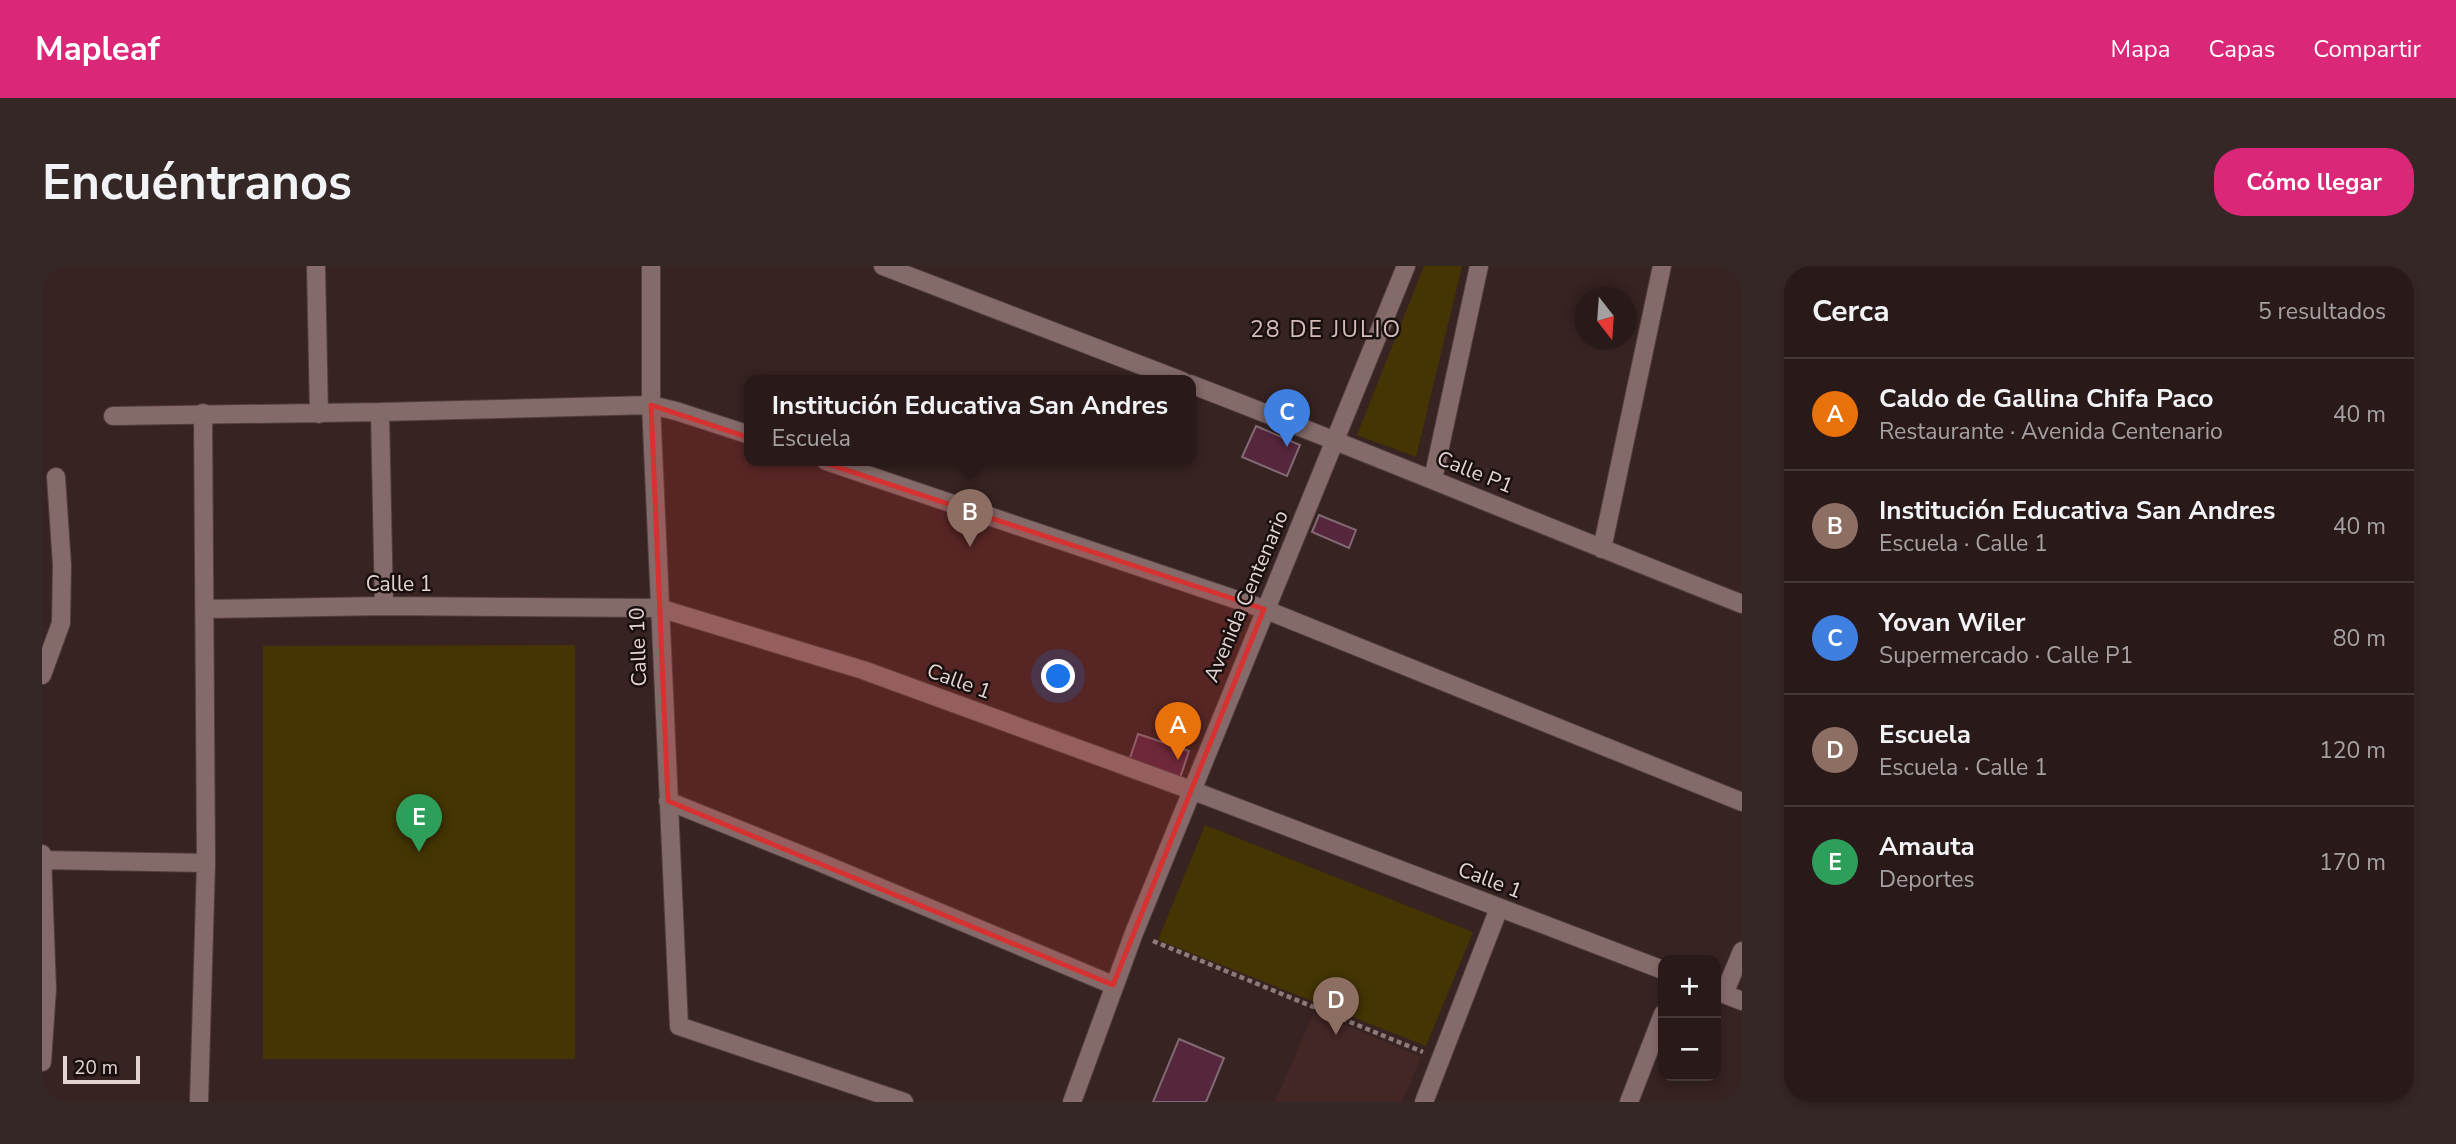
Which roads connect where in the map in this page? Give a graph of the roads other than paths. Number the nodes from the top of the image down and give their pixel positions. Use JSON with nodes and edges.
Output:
{"nodes":[{"id":1,"x":316,"y":266,"type":"edge"},
{"id":2,"x":651,"y":266,"type":"edge"},
{"id":3,"x":883,"y":266,"type":"edge"},
{"id":4,"x":1406,"y":266,"type":"edge"},
{"id":5,"x":1479,"y":266,"type":"edge"},
{"id":6,"x":1662,"y":266,"type":"edge"},
{"id":7,"x":1166,"y":375,"type":"edge"},
{"id":8,"x":1196,"y":386,"type":"edge"},
{"id":9,"x":651,"y":405,"type":"junction"},
{"id":10,"x":380,"y":412,"type":"junction"},
{"id":11,"x":203,"y":413,"type":"junction"},
{"id":12,"x":319,"y":414,"type":"junction"},
{"id":13,"x":113,"y":416,"type":"dead end"},
{"id":14,"x":744,"y":433,"type":"edge"},
{"id":15,"x":1336,"y":440,"type":"junction"},
{"id":16,"x":841,"y":466,"type":"edge"},
{"id":17,"x":56,"y":477,"type":"dead end"},
{"id":18,"x":1433,"y":480,"type":"junction"},
{"id":19,"x":1602,"y":549,"type":"junction"},
{"id":20,"x":1742,"y":604,"type":"edge"},
{"id":21,"x":384,"y":606,"type":"junction"},
{"id":22,"x":659,"y":608,"type":"junction"},
{"id":23,"x":205,"y":609,"type":"junction"},
{"id":24,"x":1264,"y":609,"type":"junction"},
{"id":25,"x":42,"y":675,"type":"edge"},
{"id":26,"x":1191,"y":790,"type":"junction"},
{"id":27,"x":668,"y":801,"type":"junction"},
{"id":28,"x":1742,"y":802,"type":"edge"},
{"id":29,"x":42,"y":854,"type":"edge"},
{"id":30,"x":42,"y":860,"type":"edge"},
{"id":31,"x":206,"y":863,"type":"junction"},
{"id":32,"x":1499,"y":908,"type":"junction"},
{"id":33,"x":1742,"y":951,"type":"edge"},
{"id":34,"x":1658,"y":968,"type":"edge"},
{"id":35,"x":1113,"y":985,"type":"junction"},
{"id":36,"x":1721,"y":990,"type":"edge"},
{"id":37,"x":1721,"y":992,"type":"edge"},
{"id":38,"x":1742,"y":1001,"type":"edge"},
{"id":39,"x":1661,"y":1018,"type":"edge"},
{"id":40,"x":42,"y":1062,"type":"edge"},
{"id":41,"x":199,"y":1102,"type":"edge"},
{"id":42,"x":904,"y":1102,"type":"edge"},
{"id":43,"x":1072,"y":1102,"type":"edge"},
{"id":44,"x":1424,"y":1102,"type":"edge"},
{"id":45,"x":1629,"y":1102,"type":"edge"}],
"edges":[{"from":1,"to":12,"type":"street"},
{"from":2,"to":9,"type":"street","name":"Calle 10"},
{"from":3,"to":7,"type":"street"},
{"from":4,"to":15,"type":"street","name":"Avenida Centenario"},
{"from":5,"to":18,"type":"street"},
{"from":6,"to":19,"type":"street"},
{"from":8,"to":15,"type":"street","name":"Calle P1"},
{"from":9,"to":10,"type":"street"},
{"from":9,"to":14,"type":"street"},
{"from":9,"to":22,"type":"street","name":"Calle 10"},
{"from":10,"to":12,"type":"street"},
{"from":10,"to":21,"type":"street"},
{"from":11,"to":12,"type":"street"},
{"from":11,"to":13,"type":"street"},
{"from":11,"to":23,"type":"street"},
{"from":15,"to":18,"type":"street","name":"Calle P1"},
{"from":15,"to":24,"type":"street","name":"Avenida Centenario"},
{"from":16,"to":24,"type":"street"},
{"from":17,"to":25,"type":"street"},
{"from":18,"to":19,"type":"street","name":"Calle P1"},
{"from":19,"to":20,"type":"street","name":"Calle P1"},
{"from":21,"to":22,"type":"street","name":"Calle 1"},
{"from":21,"to":23,"type":"street","name":"Calle 1"},
{"from":22,"to":26,"type":"street","name":"Calle 1"},
{"from":22,"to":27,"type":"street","name":"Calle 10"},
{"from":23,"to":31,"type":"street"},
{"from":24,"to":26,"type":"street","name":"Avenida Centenario"},
{"from":24,"to":28,"type":"street"},
{"from":26,"to":32,"type":"street","name":"Calle 1"},
{"from":26,"to":35,"type":"street","name":"Avenida Centenario"},
{"from":27,"to":35,"type":"street"},
{"from":27,"to":42,"type":"street","name":"Calle 10"},
{"from":29,"to":30,"type":"street"},
{"from":30,"to":31,"type":"street"},
{"from":30,"to":40,"type":"street"},
{"from":31,"to":41,"type":"street"},
{"from":32,"to":34,"type":"street","name":"Calle 1"},
{"from":32,"to":44,"type":"street"},
{"from":33,"to":36,"type":"street"},
{"from":35,"to":43,"type":"street","name":"Avenida Centenario"},
{"from":37,"to":38,"type":"street"},
{"from":39,"to":45,"type":"street"}]}
